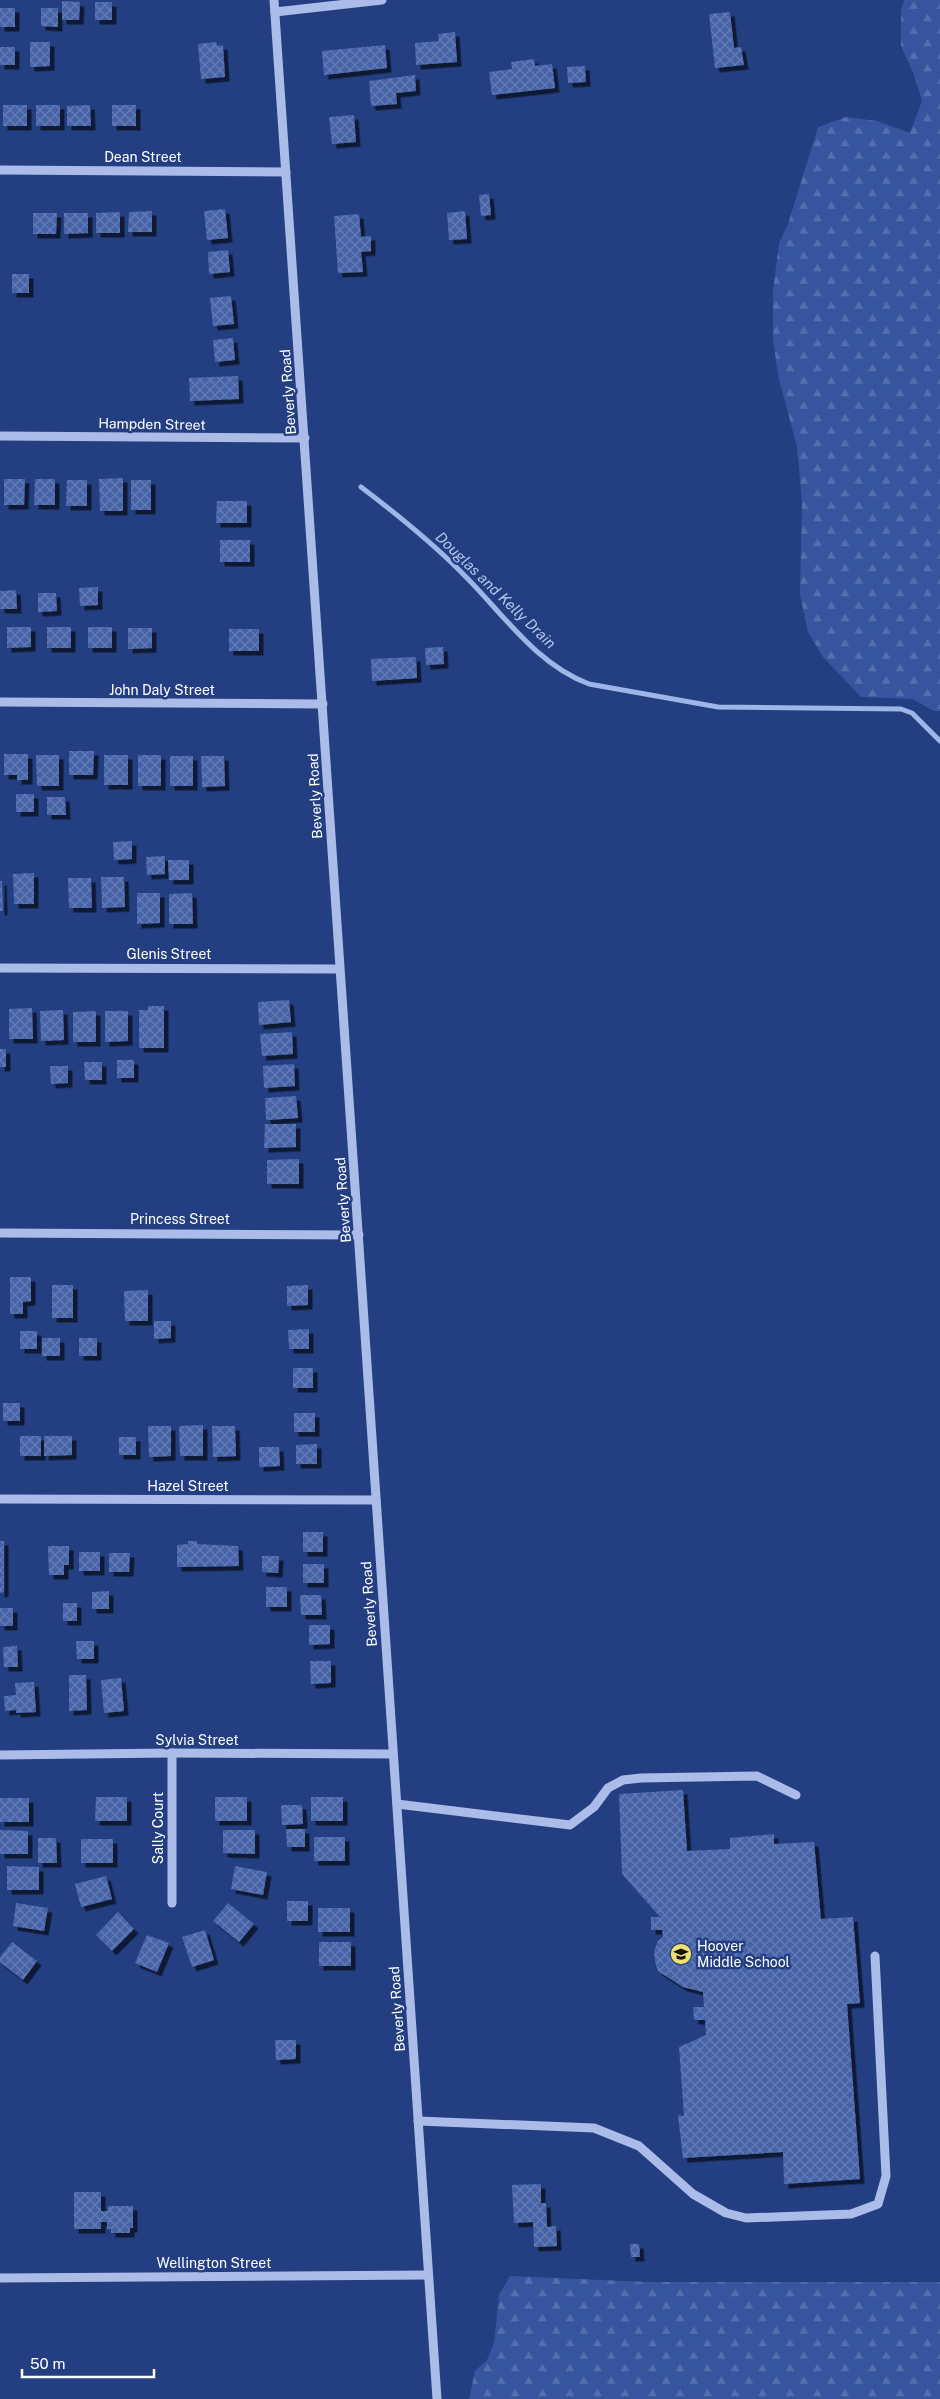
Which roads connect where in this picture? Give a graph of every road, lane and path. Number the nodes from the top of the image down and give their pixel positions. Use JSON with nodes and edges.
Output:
{"nodes":[{"id":1,"x":274,"y":0,"type":"edge"},
{"id":2,"x":382,"y":0,"type":"edge"},
{"id":3,"x":274,"y":12,"type":"junction"},
{"id":4,"x":0,"y":170,"type":"edge"},
{"id":5,"x":286,"y":172,"type":"junction"},
{"id":6,"x":0,"y":436,"type":"edge"},
{"id":7,"x":305,"y":438,"type":"junction"},
{"id":8,"x":0,"y":702,"type":"edge"},
{"id":9,"x":323,"y":704,"type":"junction"},
{"id":10,"x":0,"y":968,"type":"edge"},
{"id":11,"x":339,"y":969,"type":"junction"},
{"id":12,"x":0,"y":1233,"type":"edge"},
{"id":13,"x":359,"y":1234,"type":"junction"},
{"id":14,"x":0,"y":1500,"type":"edge"},
{"id":15,"x":376,"y":1500,"type":"junction"},
{"id":16,"x":172,"y":1753,"type":"junction"},
{"id":17,"x":393,"y":1754,"type":"junction"},
{"id":18,"x":0,"y":1755,"type":"edge"},
{"id":19,"x":796,"y":1795,"type":"dead end"},
{"id":20,"x":397,"y":1804,"type":"junction"},
{"id":21,"x":172,"y":1903,"type":"dead end"},
{"id":22,"x":875,"y":1956,"type":"dead end"},
{"id":23,"x":418,"y":2121,"type":"junction"},
{"id":24,"x":428,"y":2275,"type":"junction"},
{"id":25,"x":0,"y":2278,"type":"edge"},
{"id":26,"x":437,"y":2399,"type":"edge"}],
"edges":[{"from":1,"to":3,"type":"street","name":"Beverly Road"},
{"from":2,"to":3,"type":"street"},
{"from":3,"to":5,"type":"street","name":"Beverly Road"},
{"from":4,"to":5,"type":"street","name":"Dean Street"},
{"from":5,"to":7,"type":"street","name":"Beverly Road"},
{"from":6,"to":7,"type":"street","name":"Hampden Street"},
{"from":7,"to":9,"type":"street","name":"Beverly Road"},
{"from":8,"to":9,"type":"street","name":"John Daly Street"},
{"from":9,"to":11,"type":"street","name":"Beverly Road"},
{"from":10,"to":11,"type":"street","name":"Glenis Street"},
{"from":11,"to":13,"type":"street","name":"Beverly Road"},
{"from":12,"to":13,"type":"street","name":"Princess Street"},
{"from":13,"to":15,"type":"street","name":"Beverly Road"},
{"from":14,"to":15,"type":"street","name":"Hazel Street"},
{"from":15,"to":17,"type":"street","name":"Beverly Road"},
{"from":16,"to":17,"type":"street","name":"Sylvia Street"},
{"from":16,"to":18,"type":"street","name":"Sylvia Street"},
{"from":16,"to":21,"type":"street","name":"Sally Court"},
{"from":17,"to":20,"type":"street","name":"Beverly Road"},
{"from":19,"to":20,"type":"street"},
{"from":20,"to":23,"type":"street","name":"Beverly Road"},
{"from":22,"to":23,"type":"street"},
{"from":23,"to":24,"type":"street","name":"Beverly Road"},
{"from":24,"to":25,"type":"street","name":"Wellington Street"},
{"from":24,"to":26,"type":"street","name":"Beverly Road"}]}
